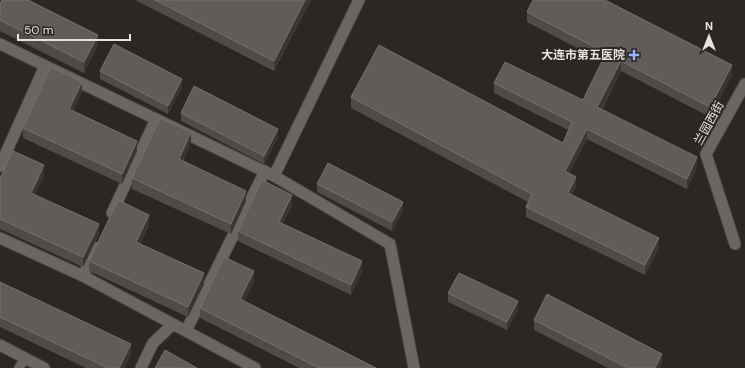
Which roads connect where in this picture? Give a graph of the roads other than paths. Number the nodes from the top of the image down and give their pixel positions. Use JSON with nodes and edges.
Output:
{"nodes":[{"id":1,"x":359,"y":0,"type":"edge"},
{"id":2,"x":0,"y":44,"type":"edge"},
{"id":3,"x":45,"y":66,"type":"junction"},
{"id":4,"x":745,"y":84,"type":"edge"},
{"id":5,"x":156,"y":119,"type":"junction"},
{"id":6,"x":0,"y":166,"type":"edge"},
{"id":7,"x":269,"y":173,"type":"junction"},
{"id":8,"x":106,"y":226,"type":"edge"},
{"id":9,"x":0,"y":238,"type":"edge"},
{"id":10,"x":100,"y":240,"type":"edge"},
{"id":11,"x":735,"y":244,"type":"dead end"},
{"id":12,"x":83,"y":276,"type":"junction"},
{"id":13,"x":172,"y":325,"type":"junction"},
{"id":14,"x":186,"y":331,"type":"junction"},
{"id":15,"x":0,"y":345,"type":"edge"},
{"id":16,"x":25,"y":358,"type":"junction"},
{"id":17,"x":19,"y":368,"type":"edge"},
{"id":18,"x":44,"y":368,"type":"edge"},
{"id":19,"x":140,"y":368,"type":"edge"},
{"id":20,"x":256,"y":368,"type":"edge"},
{"id":21,"x":414,"y":368,"type":"edge"}],
"edges":[{"from":1,"to":7,"type":"street"},
{"from":2,"to":3,"type":"street"},
{"from":3,"to":5,"type":"street"},
{"from":3,"to":6,"type":"street"},
{"from":4,"to":11,"type":"street","name":"兰园西街"},
{"from":5,"to":7,"type":"street"},
{"from":5,"to":8,"type":"street"},
{"from":7,"to":14,"type":"street"},
{"from":7,"to":21,"type":"street"},
{"from":9,"to":12,"type":"street"},
{"from":10,"to":12,"type":"street"},
{"from":12,"to":13,"type":"street"},
{"from":13,"to":14,"type":"street"},
{"from":13,"to":19,"type":"street"},
{"from":14,"to":20,"type":"street"},
{"from":15,"to":16,"type":"street"},
{"from":16,"to":17,"type":"lane"},
{"from":16,"to":18,"type":"street"}]}
